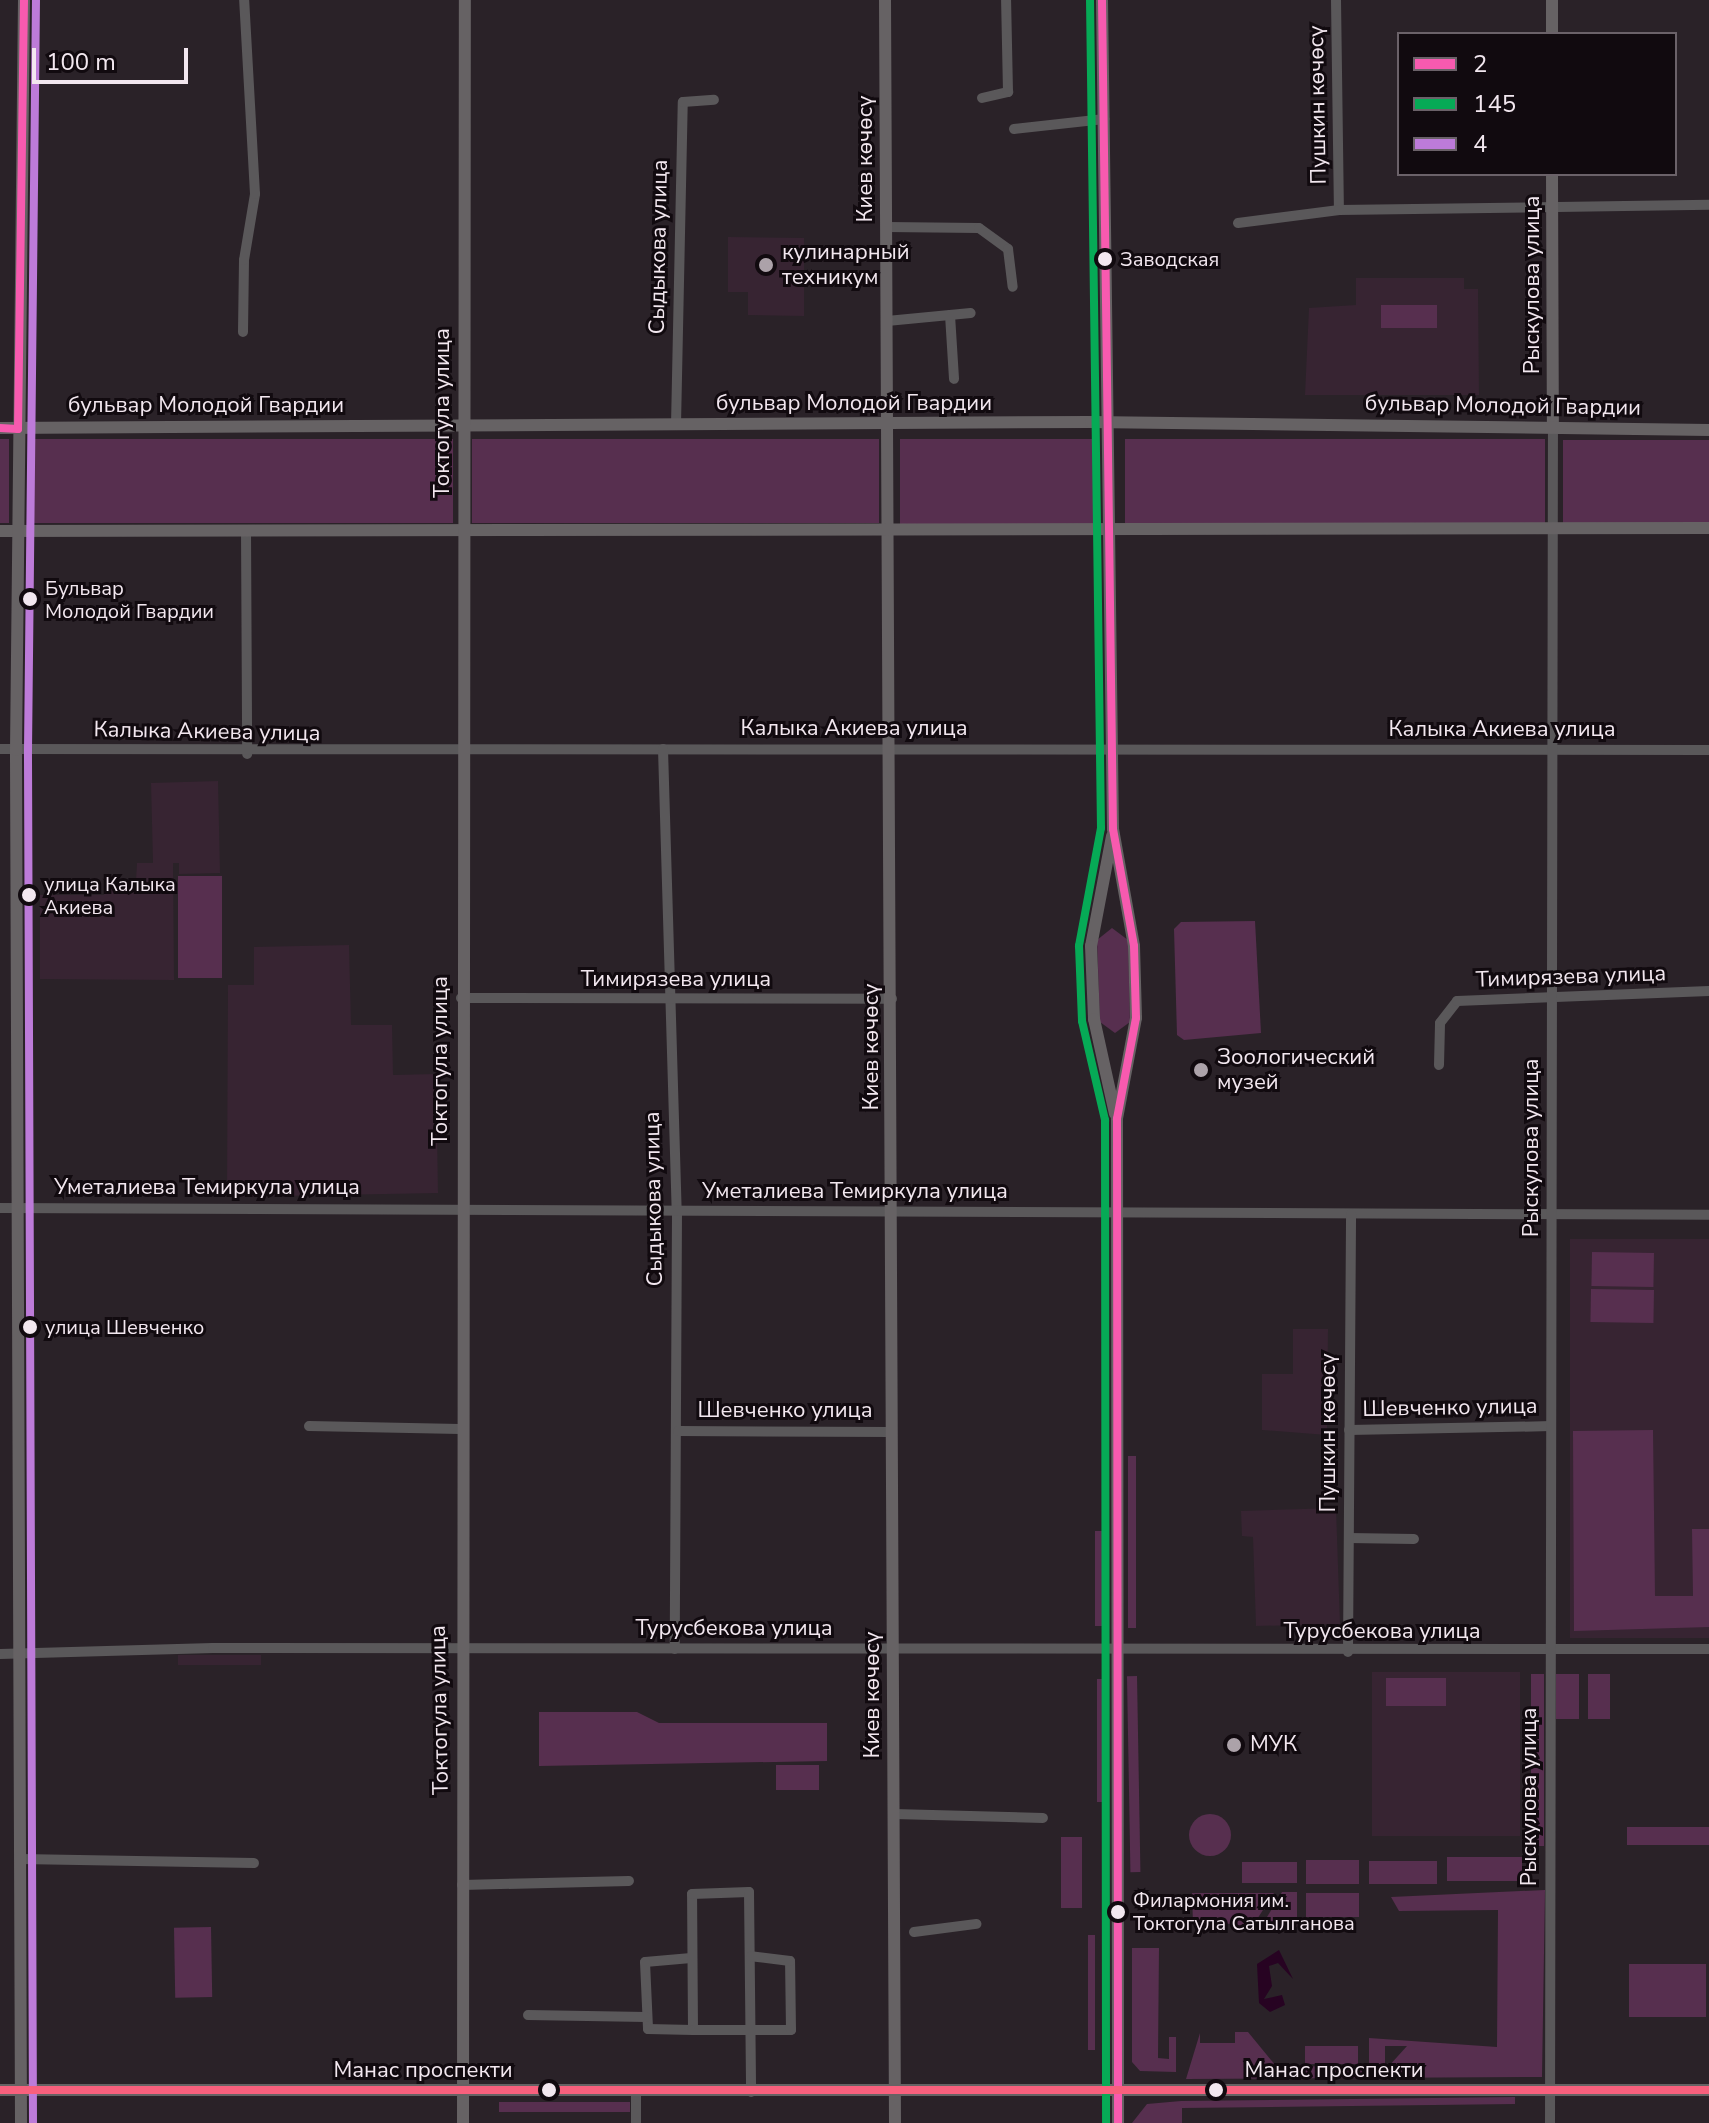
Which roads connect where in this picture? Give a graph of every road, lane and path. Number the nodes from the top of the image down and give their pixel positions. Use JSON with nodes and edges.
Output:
{"nodes":[{"id":1,"x":24,"y":0,"type":"edge"},
{"id":2,"x":244,"y":0,"type":"edge"},
{"id":3,"x":465,"y":0,"type":"edge"},
{"id":4,"x":885,"y":0,"type":"edge"},
{"id":5,"x":1006,"y":0,"type":"edge"},
{"id":6,"x":1102,"y":0,"type":"edge"},
{"id":7,"x":1336,"y":0,"type":"edge"},
{"id":8,"x":1552,"y":0,"type":"edge"},
{"id":9,"x":1552,"y":32,"type":"edge"},
{"id":10,"x":982,"y":98,"type":"dead end"},
{"id":11,"x":714,"y":100,"type":"dead end"},
{"id":12,"x":1104,"y":119,"type":"junction"},
{"id":13,"x":1014,"y":129,"type":"dead end"},
{"id":14,"x":1552,"y":176,"type":"edge"},
{"id":15,"x":1552,"y":205,"type":"junction"},
{"id":16,"x":1709,"y":205,"type":"edge"},
{"id":17,"x":1339,"y":210,"type":"junction"},
{"id":18,"x":1238,"y":223,"type":"dead end"},
{"id":19,"x":887,"y":227,"type":"junction"},
{"id":20,"x":1013,"y":287,"type":"dead end"},
{"id":21,"x":971,"y":313,"type":"dead end"},
{"id":22,"x":950,"y":315,"type":"junction"},
{"id":23,"x":887,"y":321,"type":"junction"},
{"id":24,"x":243,"y":332,"type":"dead end"},
{"id":25,"x":954,"y":379,"type":"dead end"},
{"id":26,"x":1109,"y":423,"type":"junction"},
{"id":27,"x":1553,"y":424,"type":"junction"},
{"id":28,"x":463,"y":425,"type":"junction"},
{"id":29,"x":676,"y":425,"type":"junction"},
{"id":30,"x":888,"y":425,"type":"junction"},
{"id":31,"x":0,"y":428,"type":"edge"},
{"id":32,"x":18,"y":429,"type":"junction"},
{"id":33,"x":1709,"y":430,"type":"edge"},
{"id":34,"x":462,"y":528,"type":"junction"},
{"id":35,"x":1553,"y":528,"type":"junction"},
{"id":36,"x":1709,"y":528,"type":"edge"},
{"id":37,"x":246,"y":530,"type":"junction"},
{"id":38,"x":0,"y":531,"type":"edge"},
{"id":39,"x":890,"y":531,"type":"junction"},
{"id":40,"x":1109,"y":531,"type":"junction"},
{"id":41,"x":18,"y":532,"type":"junction"},
{"id":42,"x":0,"y":749,"type":"edge"},
{"id":43,"x":663,"y":749,"type":"junction"},
{"id":44,"x":890,"y":749,"type":"junction"},
{"id":45,"x":1113,"y":749,"type":"junction"},
{"id":46,"x":16,"y":750,"type":"junction"},
{"id":47,"x":1552,"y":750,"type":"junction"},
{"id":48,"x":1709,"y":750,"type":"edge"},
{"id":49,"x":462,"y":752,"type":"junction"},
{"id":50,"x":247,"y":754,"type":"junction"},
{"id":51,"x":1113,"y":829,"type":"junction"},
{"id":52,"x":1709,"y":991,"type":"edge"},
{"id":53,"x":1552,"y":997,"type":"junction"},
{"id":54,"x":461,"y":998,"type":"junction"},
{"id":55,"x":892,"y":999,"type":"junction"},
{"id":56,"x":668,"y":1001,"type":"junction"},
{"id":57,"x":1439,"y":1065,"type":"dead end"},
{"id":58,"x":1117,"y":1119,"type":"junction"},
{"id":59,"x":19,"y":1207,"type":"junction"},
{"id":60,"x":0,"y":1208,"type":"edge"},
{"id":61,"x":461,"y":1211,"type":"junction"},
{"id":62,"x":677,"y":1212,"type":"junction"},
{"id":63,"x":893,"y":1212,"type":"junction"},
{"id":64,"x":1117,"y":1213,"type":"junction"},
{"id":65,"x":1351,"y":1214,"type":"junction"},
{"id":66,"x":1551,"y":1215,"type":"junction"},
{"id":67,"x":1709,"y":1215,"type":"edge"},
{"id":68,"x":309,"y":1426,"type":"dead end"},
{"id":69,"x":1551,"y":1426,"type":"junction"},
{"id":70,"x":460,"y":1429,"type":"junction"},
{"id":71,"x":1349,"y":1430,"type":"junction"},
{"id":72,"x":678,"y":1431,"type":"junction"},
{"id":73,"x":892,"y":1432,"type":"junction"},
{"id":74,"x":1349,"y":1538,"type":"junction"},
{"id":75,"x":1414,"y":1539,"type":"dead end"},
{"id":76,"x":459,"y":1648,"type":"junction"},
{"id":77,"x":893,"y":1648,"type":"junction"},
{"id":78,"x":675,"y":1649,"type":"junction"},
{"id":79,"x":1709,"y":1649,"type":"edge"},
{"id":80,"x":1117,"y":1652,"type":"junction"},
{"id":81,"x":1348,"y":1652,"type":"junction"},
{"id":82,"x":1550,"y":1652,"type":"junction"},
{"id":83,"x":0,"y":1654,"type":"edge"},
{"id":84,"x":19,"y":1654,"type":"junction"},
{"id":85,"x":894,"y":1814,"type":"junction"},
{"id":86,"x":1043,"y":1818,"type":"dead end"},
{"id":87,"x":20,"y":1859,"type":"junction"},
{"id":88,"x":254,"y":1863,"type":"dead end"},
{"id":89,"x":629,"y":1881,"type":"dead end"},
{"id":90,"x":462,"y":1885,"type":"junction"},
{"id":91,"x":976,"y":1924,"type":"dead end"},
{"id":92,"x":914,"y":1932,"type":"dead end"},
{"id":93,"x":751,"y":1956,"type":"junction"},
{"id":94,"x":691,"y":1958,"type":"junction"},
{"id":95,"x":528,"y":2015,"type":"dead end"},
{"id":96,"x":646,"y":2017,"type":"junction"},
{"id":97,"x":693,"y":2030,"type":"junction"},
{"id":98,"x":751,"y":2030,"type":"junction"},
{"id":99,"x":0,"y":2090,"type":"edge"},
{"id":100,"x":20,"y":2090,"type":"junction"},
{"id":101,"x":464,"y":2090,"type":"junction"},
{"id":102,"x":1118,"y":2090,"type":"junction"},
{"id":103,"x":1549,"y":2090,"type":"junction"},
{"id":104,"x":1709,"y":2090,"type":"edge"},
{"id":105,"x":636,"y":2092,"type":"junction"},
{"id":106,"x":751,"y":2092,"type":"junction"},
{"id":107,"x":895,"y":2093,"type":"junction"},
{"id":108,"x":21,"y":2123,"type":"edge"},
{"id":109,"x":463,"y":2123,"type":"edge"},
{"id":110,"x":636,"y":2123,"type":"edge"},
{"id":111,"x":895,"y":2123,"type":"edge"},
{"id":112,"x":1118,"y":2123,"type":"edge"},
{"id":113,"x":1550,"y":2123,"type":"edge"}],
"edges":[{"from":1,"to":32,"type":"main road"},
{"from":2,"to":24,"type":"street"},
{"from":3,"to":28,"type":"main road","name":"Токтогула улица"},
{"from":4,"to":19,"type":"main road","name":"Киев көчөсү"},
{"from":5,"to":10,"type":"street"},
{"from":6,"to":12,"type":"main road"},
{"from":7,"to":17,"type":"street","name":"Пушкин көчөсү"},
{"from":8,"to":9,"type":"main road"},
{"from":11,"to":29,"type":"street","name":"Сыдыкова улица"},
{"from":12,"to":13,"type":"street"},
{"from":12,"to":26,"type":"main road"},
{"from":14,"to":15,"type":"main road","name":"Рыскулова улица"},
{"from":15,"to":16,"type":"street"},
{"from":15,"to":17,"type":"street"},
{"from":15,"to":27,"type":"main road","name":"Рыскулова улица"},
{"from":17,"to":18,"type":"street"},
{"from":19,"to":20,"type":"street"},
{"from":19,"to":23,"type":"main road","name":"Киев көчөсү"},
{"from":21,"to":22,"type":"street"},
{"from":22,"to":23,"type":"street"},
{"from":22,"to":25,"type":"street"},
{"from":23,"to":30,"type":"main road","name":"Киев көчөсү"},
{"from":26,"to":27,"type":"main road","name":"бульвар Молодой Гвардии"},
{"from":26,"to":30,"type":"main road","name":"бульвар Молодой Гвардии"},
{"from":26,"to":40,"type":"main road"},
{"from":27,"to":33,"type":"main road","name":"бульвар Молодой Гвардии"},
{"from":27,"to":35,"type":"street","name":"Рыскулова улица"},
{"from":28,"to":29,"type":"main road","name":"бульвар Молодой Гвардии"},
{"from":28,"to":32,"type":"main road","name":"бульвар Молодой Гвардии"},
{"from":28,"to":34,"type":"main road","name":"Токтогула улица"},
{"from":29,"to":30,"type":"main road","name":"бульвар Молодой Гвардии"},
{"from":30,"to":39,"type":"main road","name":"Киев көчөсү"},
{"from":31,"to":32,"type":"main road","name":"бульвар Молодой Гвардии"},
{"from":32,"to":41,"type":"main road"},
{"from":34,"to":37,"type":"main road"},
{"from":34,"to":39,"type":"main road"},
{"from":34,"to":49,"type":"main road","name":"Токтогула улица"},
{"from":35,"to":36,"type":"main road"},
{"from":35,"to":40,"type":"main road"},
{"from":35,"to":47,"type":"street","name":"Рыскулова улица"},
{"from":37,"to":41,"type":"main road"},
{"from":37,"to":50,"type":"street"},
{"from":38,"to":41,"type":"main road"},
{"from":39,"to":40,"type":"main road"},
{"from":39,"to":44,"type":"main road","name":"Киев көчөсү"},
{"from":40,"to":45,"type":"main road"},
{"from":41,"to":46,"type":"main road"},
{"from":42,"to":46,"type":"street","name":"Калыка Акиева улица"},
{"from":43,"to":44,"type":"street","name":"Калыка Акиева улица"},
{"from":43,"to":49,"type":"street","name":"Калыка Акиева улица"},
{"from":43,"to":56,"type":"street","name":"Сыдыкова улица"},
{"from":44,"to":45,"type":"street","name":"Калыка Акиева улица"},
{"from":44,"to":55,"type":"main road","name":"Киев көчөсү"},
{"from":45,"to":47,"type":"street","name":"Калыка Акиева улица"},
{"from":45,"to":51,"type":"main road"},
{"from":46,"to":50,"type":"street","name":"Калыка Акиева улица"},
{"from":46,"to":59,"type":"main road"},
{"from":47,"to":48,"type":"street","name":"Калыка Акиева улица"},
{"from":47,"to":53,"type":"street","name":"Рыскулова улица"},
{"from":49,"to":50,"type":"street","name":"Калыка Акиева улица"},
{"from":49,"to":54,"type":"main road","name":"Токтогула улица"},
{"from":51,"to":58,"type":"main road"},
{"from":51,"to":58,"type":"main road"},
{"from":52,"to":53,"type":"street","name":"Тимирязева улица"},
{"from":53,"to":57,"type":"street","name":"Тимирязева улица"},
{"from":53,"to":66,"type":"street","name":"Рыскулова улица"},
{"from":54,"to":56,"type":"street","name":"Тимирязева улица"},
{"from":54,"to":61,"type":"main road","name":"Токтогула улица"},
{"from":55,"to":56,"type":"street","name":"Тимирязева улица"},
{"from":55,"to":63,"type":"main road","name":"Киев көчөсү"},
{"from":56,"to":62,"type":"street","name":"Сыдыкова улица"},
{"from":58,"to":64,"type":"main road"},
{"from":59,"to":60,"type":"street","name":"Уметалиева Темиркула улица"},
{"from":59,"to":61,"type":"street","name":"Уметалиева Темиркула улица"},
{"from":59,"to":84,"type":"main road"},
{"from":61,"to":62,"type":"street","name":"Уметалиева Темиркула улица"},
{"from":61,"to":70,"type":"main road","name":"Токтогула улица"},
{"from":62,"to":63,"type":"street","name":"Уметалиева Темиркула улица"},
{"from":62,"to":72,"type":"street","name":"Сыдыкова улица"},
{"from":63,"to":64,"type":"street","name":"Уметалиева Темиркула улица"},
{"from":63,"to":73,"type":"main road","name":"Киев көчөсү"},
{"from":64,"to":65,"type":"street","name":"Уметалиева Темиркула улица"},
{"from":64,"to":80,"type":"main road"},
{"from":65,"to":66,"type":"street","name":"Уметалиева Темиркула улица"},
{"from":65,"to":71,"type":"street","name":"Пушкин көчөсү"},
{"from":66,"to":67,"type":"street","name":"Уметалиева Темиркула улица"},
{"from":66,"to":69,"type":"street","name":"Рыскулова улица"},
{"from":68,"to":70,"type":"street"},
{"from":69,"to":71,"type":"street","name":"Шевченко улица"},
{"from":69,"to":82,"type":"street","name":"Рыскулова улица"},
{"from":70,"to":76,"type":"main road","name":"Токтогула улица"},
{"from":71,"to":74,"type":"street","name":"Пушкин көчөсү"},
{"from":72,"to":73,"type":"street","name":"Шевченко улица"},
{"from":72,"to":78,"type":"street","name":"Сыдыкова улица"},
{"from":73,"to":77,"type":"main road","name":"Киев көчөсү"},
{"from":74,"to":75,"type":"street"},
{"from":74,"to":81,"type":"street","name":"Пушкин көчөсү"},
{"from":76,"to":78,"type":"street","name":"Турусбекова улица"},
{"from":76,"to":84,"type":"street","name":"Турусбекова улица"},
{"from":76,"to":90,"type":"main road","name":"Токтогула улица"},
{"from":77,"to":78,"type":"street","name":"Турусбекова улица"},
{"from":77,"to":80,"type":"street","name":"Турусбекова улица"},
{"from":77,"to":85,"type":"main road","name":"Киев көчөсү"},
{"from":79,"to":82,"type":"street","name":"Турусбекова улица"},
{"from":80,"to":81,"type":"street","name":"Турусбекова улица"},
{"from":80,"to":102,"type":"main road"},
{"from":81,"to":82,"type":"street","name":"Турусбекова улица"},
{"from":82,"to":103,"type":"street","name":"Рыскулова улица"},
{"from":83,"to":84,"type":"street","name":"Турусбекова улица"},
{"from":84,"to":87,"type":"main road"},
{"from":85,"to":86,"type":"street"},
{"from":85,"to":107,"type":"main road","name":"Киев көчөсү"},
{"from":87,"to":88,"type":"street"},
{"from":87,"to":100,"type":"main road"},
{"from":89,"to":90,"type":"street"},
{"from":90,"to":101,"type":"main road","name":"Токтогула улица"},
{"from":91,"to":92,"type":"street"},
{"from":93,"to":94,"type":"street"},
{"from":93,"to":98,"type":"street"},
{"from":93,"to":98,"type":"street"},
{"from":94,"to":96,"type":"street"},
{"from":94,"to":97,"type":"street"},
{"from":95,"to":96,"type":"street"},
{"from":96,"to":97,"type":"street"},
{"from":97,"to":98,"type":"street"},
{"from":98,"to":106,"type":"street"},
{"from":99,"to":100,"type":"main road","name":"Манас проспекти"},
{"from":100,"to":101,"type":"main road","name":"Манас проспекти"},
{"from":100,"to":108,"type":"main road"},
{"from":101,"to":105,"type":"main road","name":"Манас проспекти"},
{"from":101,"to":109,"type":"main road","name":"Токтогула улица"},
{"from":102,"to":103,"type":"main road","name":"Манас проспекти"},
{"from":102,"to":107,"type":"main road","name":"Манас проспекти"},
{"from":102,"to":112,"type":"main road"},
{"from":103,"to":104,"type":"main road","name":"Манас проспекти"},
{"from":103,"to":113,"type":"street","name":"Рыскулова улица"},
{"from":105,"to":106,"type":"main road","name":"Манас проспекти"},
{"from":105,"to":110,"type":"street"},
{"from":106,"to":107,"type":"main road","name":"Манас проспекти"},
{"from":107,"to":111,"type":"main road","name":"Киев көчөсү"}]}
